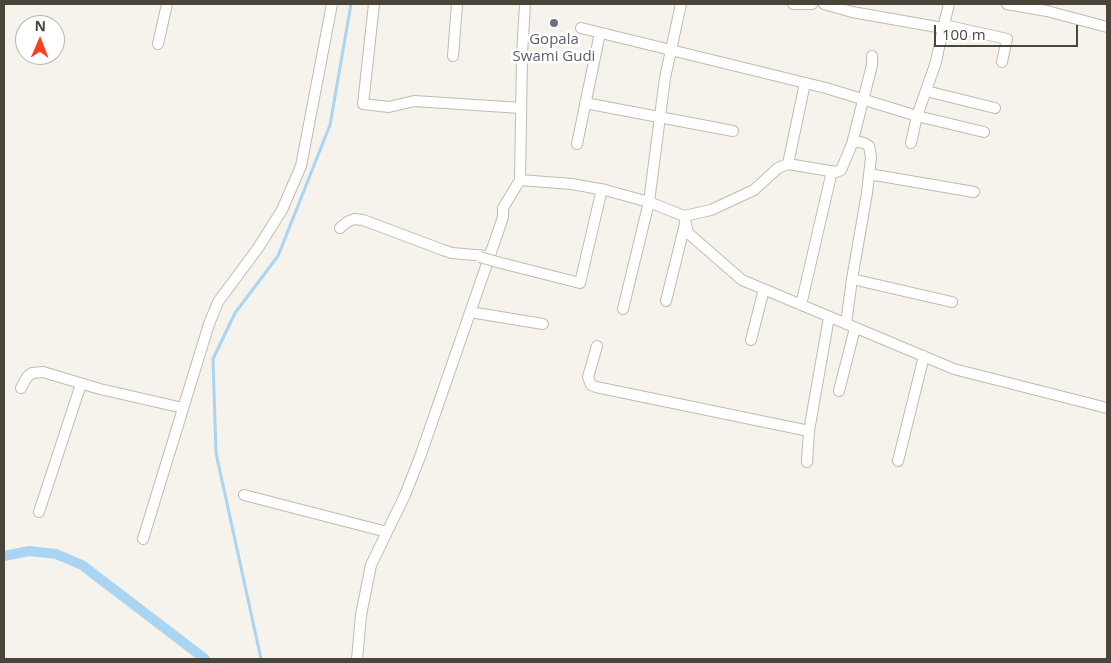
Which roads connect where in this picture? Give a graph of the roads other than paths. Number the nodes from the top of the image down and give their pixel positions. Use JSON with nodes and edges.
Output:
{"nodes":[{"id":1,"x":167,"y":4,"type":"edge"},
{"id":2,"x":332,"y":4,"type":"edge"},
{"id":3,"x":374,"y":4,"type":"edge"},
{"id":4,"x":457,"y":4,"type":"edge"},
{"id":5,"x":526,"y":4,"type":"edge"},
{"id":6,"x":680,"y":4,"type":"edge"},
{"id":7,"x":794,"y":4,"type":"edge"},
{"id":8,"x":812,"y":4,"type":"edge"},
{"id":9,"x":824,"y":4,"type":"edge"},
{"id":10,"x":949,"y":4,"type":"edge"},
{"id":11,"x":1006,"y":4,"type":"edge"},
{"id":12,"x":944,"y":27,"type":"junction"},
{"id":13,"x":1107,"y":27,"type":"edge"},
{"id":14,"x":581,"y":28,"type":"dead end"},
{"id":15,"x":600,"y":33,"type":"junction"},
{"id":16,"x":158,"y":44,"type":"dead end"},
{"id":17,"x":671,"y":51,"type":"junction"},
{"id":18,"x":453,"y":56,"type":"dead end"},
{"id":19,"x":872,"y":56,"type":"dead end"},
{"id":20,"x":1002,"y":62,"type":"dead end"},
{"id":21,"x":804,"y":83,"type":"junction"},
{"id":22,"x":926,"y":91,"type":"junction"},
{"id":23,"x":864,"y":100,"type":"junction"},
{"id":24,"x":585,"y":103,"type":"junction"},
{"id":25,"x":521,"y":108,"type":"junction"},
{"id":26,"x":995,"y":108,"type":"dead end"},
{"id":27,"x":660,"y":116,"type":"junction"},
{"id":28,"x":917,"y":116,"type":"junction"},
{"id":29,"x":733,"y":131,"type":"dead end"},
{"id":30,"x":984,"y":132,"type":"dead end"},
{"id":31,"x":853,"y":141,"type":"junction"},
{"id":32,"x":911,"y":143,"type":"dead end"},
{"id":33,"x":577,"y":144,"type":"dead end"},
{"id":34,"x":788,"y":164,"type":"junction"},
{"id":35,"x":832,"y":171,"type":"junction"},
{"id":36,"x":869,"y":174,"type":"junction"},
{"id":37,"x":520,"y":180,"type":"junction"},
{"id":38,"x":602,"y":189,"type":"junction"},
{"id":39,"x":974,"y":192,"type":"dead end"},
{"id":40,"x":650,"y":202,"type":"junction"},
{"id":41,"x":685,"y":219,"type":"junction"},
{"id":42,"x":340,"y":228,"type":"dead end"},
{"id":43,"x":489,"y":258,"type":"junction"},
{"id":44,"x":852,"y":279,"type":"junction"},
{"id":45,"x":764,"y":289,"type":"junction"},
{"id":46,"x":666,"y":301,"type":"dead end"},
{"id":47,"x":952,"y":302,"type":"dead end"},
{"id":48,"x":800,"y":304,"type":"junction"},
{"id":49,"x":623,"y":309,"type":"dead end"},
{"id":50,"x":470,"y":312,"type":"junction"},
{"id":51,"x":829,"y":317,"type":"junction"},
{"id":52,"x":543,"y":324,"type":"dead end"},
{"id":53,"x":851,"y":326,"type":"junction"},
{"id":54,"x":750,"y":340,"type":"dead end"},
{"id":55,"x":596,"y":346,"type":"dead end"},
{"id":56,"x":924,"y":356,"type":"junction"},
{"id":57,"x":81,"y":384,"type":"junction"},
{"id":58,"x":21,"y":388,"type":"dead end"},
{"id":59,"x":838,"y":391,"type":"dead end"},
{"id":60,"x":183,"y":408,"type":"junction"},
{"id":61,"x":1107,"y":408,"type":"edge"},
{"id":62,"x":809,"y":431,"type":"junction"},
{"id":63,"x":807,"y":462,"type":"dead end"},
{"id":64,"x":898,"y":462,"type":"dead end"},
{"id":65,"x":244,"y":495,"type":"dead end"},
{"id":66,"x":38,"y":512,"type":"dead end"},
{"id":67,"x":387,"y":532,"type":"junction"},
{"id":68,"x":143,"y":539,"type":"dead end"},
{"id":69,"x":357,"y":659,"type":"edge"}],
"edges":[{"from":1,"to":16,"type":"street"},
{"from":2,"to":60,"type":"street"},
{"from":3,"to":25,"type":"street"},
{"from":4,"to":18,"type":"street"},
{"from":5,"to":25,"type":"street"},
{"from":6,"to":17,"type":"street"},
{"from":7,"to":8,"type":"street"},
{"from":9,"to":12,"type":"street"},
{"from":10,"to":12,"type":"street"},
{"from":11,"to":13,"type":"street"},
{"from":12,"to":20,"type":"street"},
{"from":12,"to":22,"type":"street"},
{"from":14,"to":15,"type":"street"},
{"from":15,"to":17,"type":"street"},
{"from":15,"to":24,"type":"street"},
{"from":17,"to":21,"type":"street"},
{"from":17,"to":27,"type":"street"},
{"from":19,"to":23,"type":"street"},
{"from":21,"to":23,"type":"street"},
{"from":21,"to":34,"type":"street"},
{"from":22,"to":26,"type":"street"},
{"from":22,"to":28,"type":"street"},
{"from":23,"to":28,"type":"street"},
{"from":23,"to":31,"type":"street"},
{"from":24,"to":27,"type":"street"},
{"from":24,"to":33,"type":"street"},
{"from":25,"to":37,"type":"street"},
{"from":27,"to":29,"type":"street"},
{"from":27,"to":40,"type":"street"},
{"from":28,"to":30,"type":"street"},
{"from":28,"to":32,"type":"street"},
{"from":31,"to":35,"type":"street"},
{"from":31,"to":36,"type":"street"},
{"from":34,"to":35,"type":"street"},
{"from":34,"to":41,"type":"street"},
{"from":35,"to":48,"type":"street"},
{"from":36,"to":39,"type":"street"},
{"from":36,"to":44,"type":"street"},
{"from":37,"to":38,"type":"street"},
{"from":37,"to":43,"type":"street"},
{"from":38,"to":40,"type":"street"},
{"from":38,"to":43,"type":"street"},
{"from":40,"to":41,"type":"street"},
{"from":40,"to":49,"type":"street"},
{"from":41,"to":45,"type":"street"},
{"from":41,"to":46,"type":"street"},
{"from":42,"to":43,"type":"street"},
{"from":43,"to":50,"type":"street"},
{"from":44,"to":47,"type":"street"},
{"from":44,"to":53,"type":"street"},
{"from":45,"to":48,"type":"street"},
{"from":45,"to":54,"type":"street"},
{"from":48,"to":51,"type":"street"},
{"from":50,"to":52,"type":"street"},
{"from":50,"to":67,"type":"street"},
{"from":51,"to":53,"type":"street"},
{"from":51,"to":62,"type":"street"},
{"from":53,"to":56,"type":"street"},
{"from":53,"to":59,"type":"street"},
{"from":55,"to":62,"type":"street"},
{"from":56,"to":61,"type":"street"},
{"from":56,"to":64,"type":"street"},
{"from":57,"to":58,"type":"street"},
{"from":57,"to":60,"type":"street"},
{"from":57,"to":66,"type":"street"},
{"from":60,"to":68,"type":"street"},
{"from":62,"to":63,"type":"street"},
{"from":65,"to":67,"type":"street"},
{"from":67,"to":69,"type":"street"}]}
